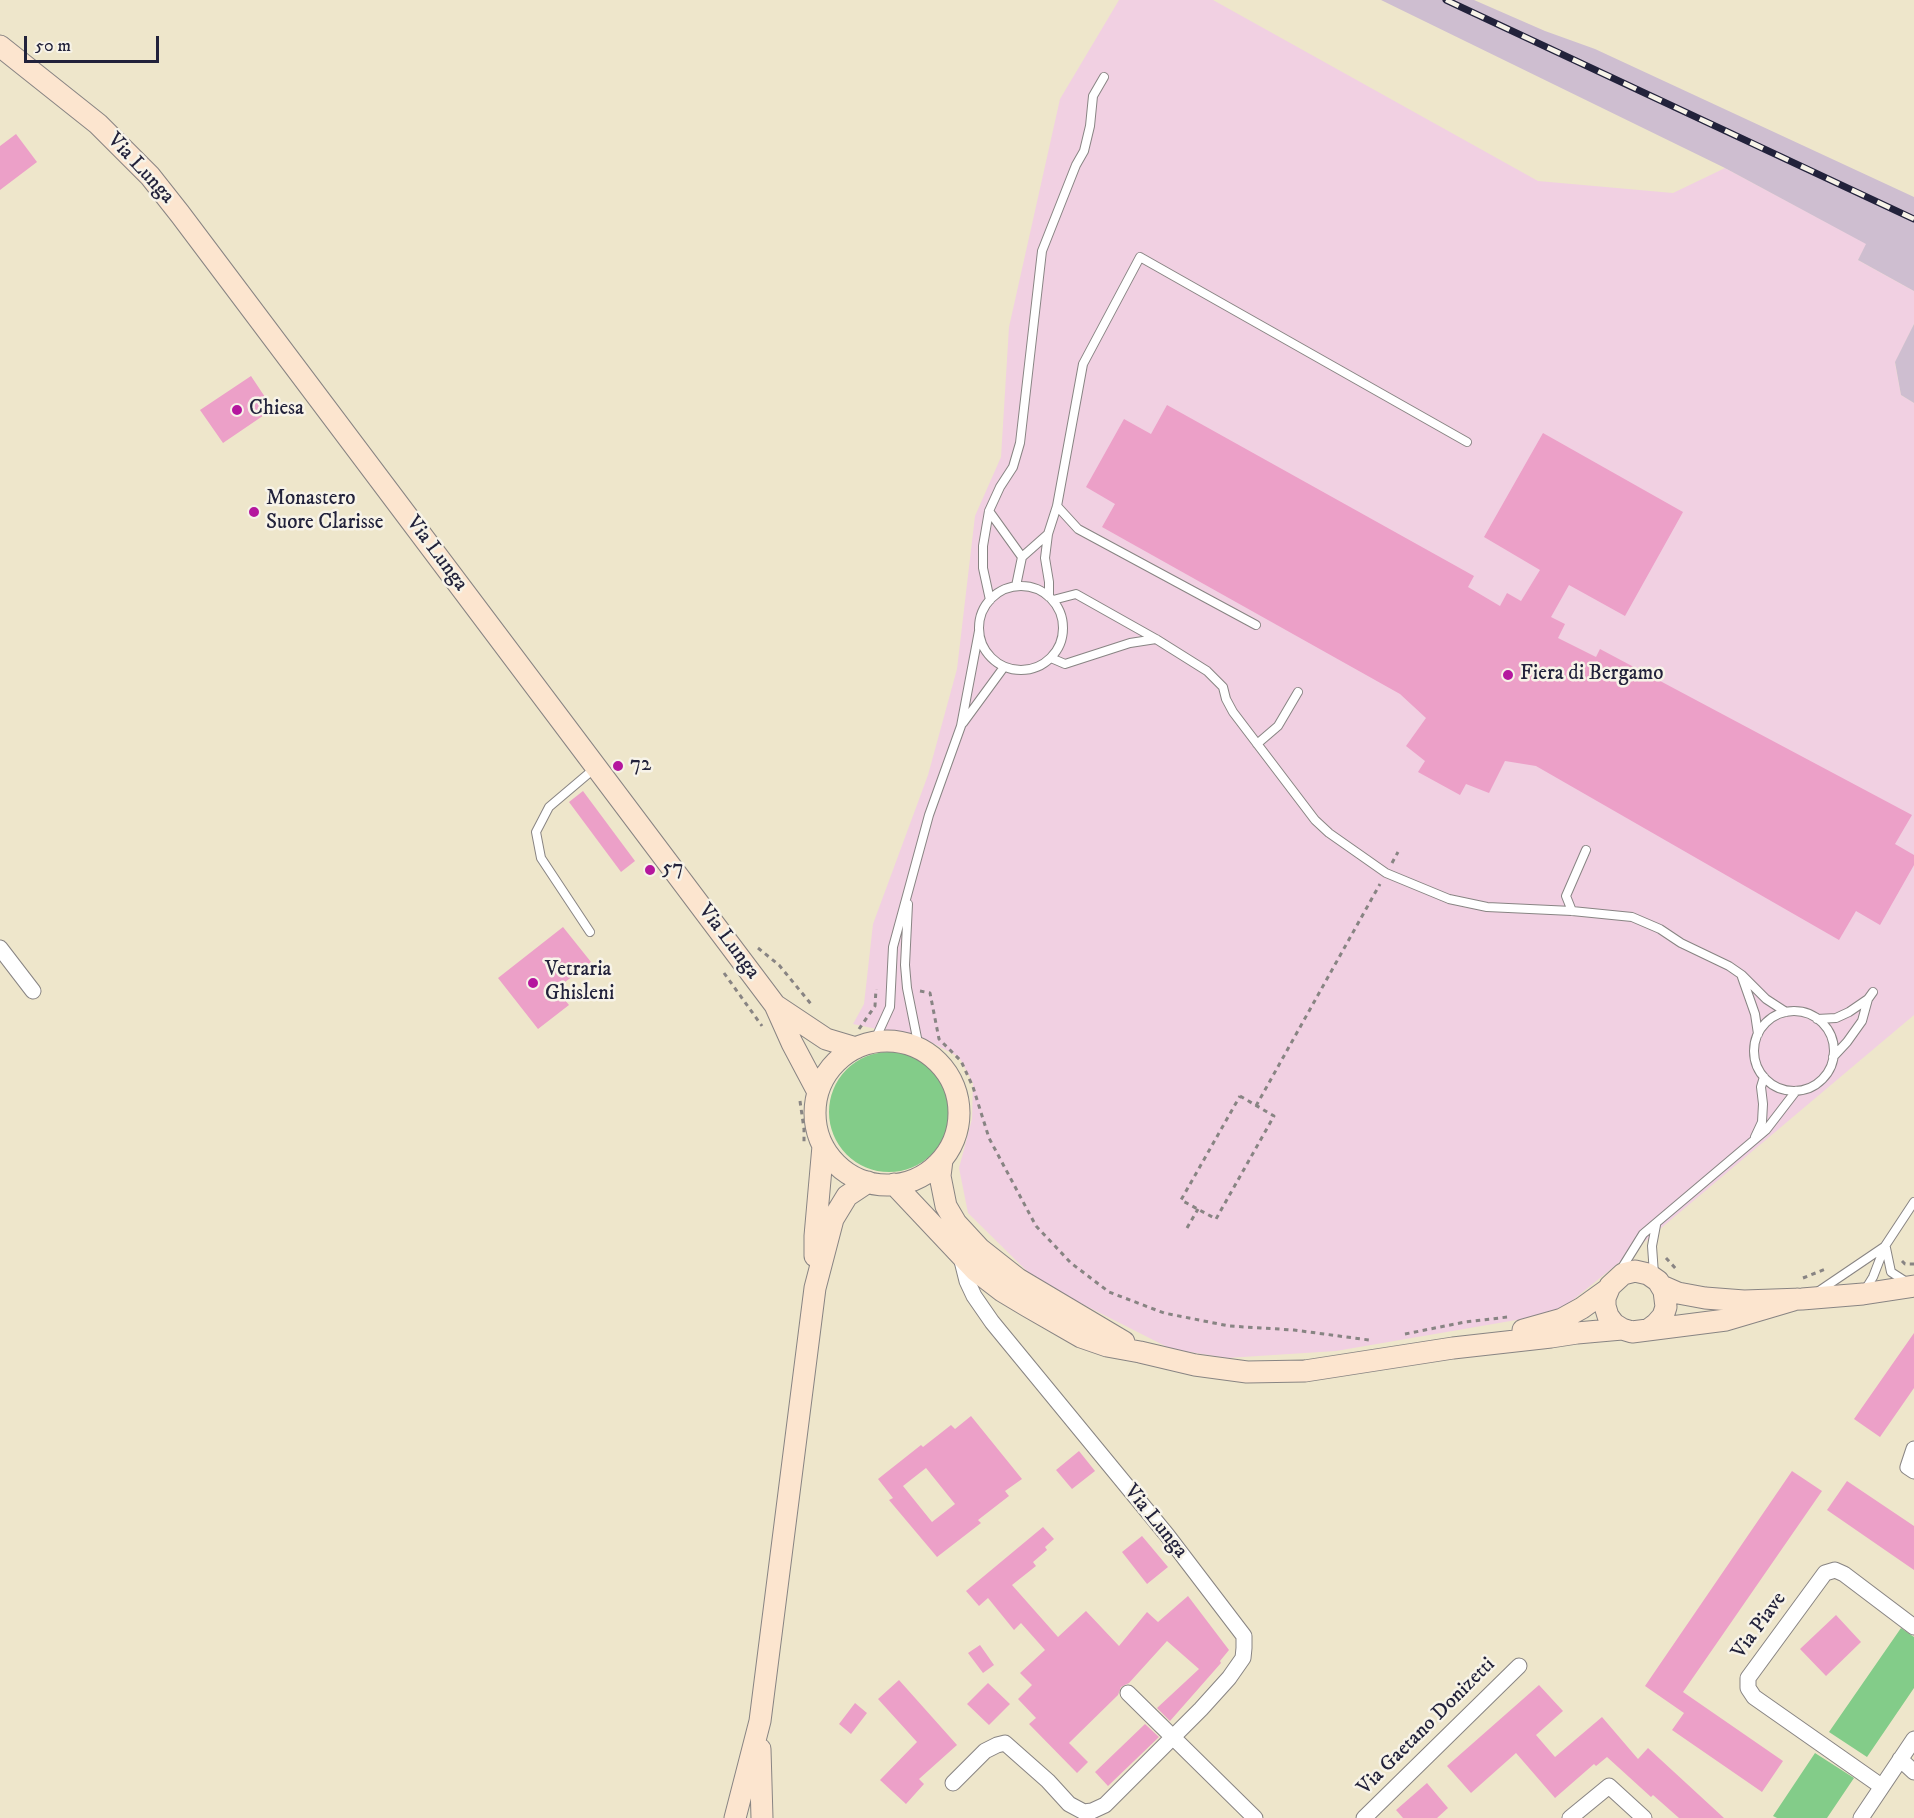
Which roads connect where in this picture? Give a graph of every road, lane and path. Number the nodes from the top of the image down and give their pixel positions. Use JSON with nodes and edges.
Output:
{"nodes":[{"id":1,"x":0,"y":46,"type":"edge"},
{"id":2,"x":1104,"y":77,"type":"dead end"},
{"id":3,"x":1467,"y":442,"type":"dead end"},
{"id":4,"x":1057,"y":506,"type":"junction"},
{"id":5,"x":989,"y":511,"type":"junction"},
{"id":6,"x":1048,"y":534,"type":"junction"},
{"id":7,"x":1022,"y":557,"type":"junction"},
{"id":8,"x":1016,"y":586,"type":"junction"},
{"id":9,"x":1051,"y":598,"type":"junction"},
{"id":10,"x":990,"y":600,"type":"junction"},
{"id":11,"x":1256,"y":625,"type":"dead end"},
{"id":12,"x":979,"y":631,"type":"junction"},
{"id":13,"x":1156,"y":639,"type":"junction"},
{"id":14,"x":1051,"y":658,"type":"junction"},
{"id":15,"x":1004,"y":667,"type":"junction"},
{"id":16,"x":1298,"y":692,"type":"dead end"},
{"id":17,"x":961,"y":726,"type":"junction"},
{"id":18,"x":1257,"y":744,"type":"junction"},
{"id":19,"x":596,"y":767,"type":"junction"},
{"id":20,"x":1586,"y":850,"type":"dead end"},
{"id":21,"x":1398,"y":852,"type":"dead end"},
{"id":22,"x":1386,"y":873,"type":"junction"},
{"id":23,"x":909,"y":889,"type":"junction"},
{"id":24,"x":1572,"y":911,"type":"junction"},
{"id":25,"x":590,"y":932,"type":"dead end"},
{"id":26,"x":0,"y":948,"type":"edge"},
{"id":27,"x":740,"y":958,"type":"junction"},
{"id":28,"x":1742,"y":975,"type":"junction"},
{"id":29,"x":891,"y":988,"type":"junction"},
{"id":30,"x":907,"y":988,"type":"junction"},
{"id":31,"x":33,"y":991,"type":"dead end"},
{"id":32,"x":775,"y":1005,"type":"junction"},
{"id":33,"x":812,"y":1006,"type":"dead end"},
{"id":34,"x":1786,"y":1012,"type":"junction"},
{"id":35,"x":1817,"y":1019,"type":"junction"},
{"id":36,"x":1758,"y":1034,"type":"junction"},
{"id":37,"x":863,"y":1040,"type":"junction"},
{"id":38,"x":919,"y":1048,"type":"junction"},
{"id":39,"x":1833,"y":1057,"type":"junction"},
{"id":40,"x":1764,"y":1077,"type":"junction"},
{"id":41,"x":1796,"y":1091,"type":"junction"},
{"id":42,"x":818,"y":1092,"type":"junction"},
{"id":43,"x":1256,"y":1106,"type":"junction"},
{"id":44,"x":1754,"y":1138,"type":"junction"},
{"id":45,"x":824,"y":1146,"type":"junction"},
{"id":46,"x":942,"y":1160,"type":"junction"},
{"id":47,"x":868,"y":1182,"type":"junction"},
{"id":48,"x":894,"y":1184,"type":"junction"},
{"id":49,"x":1914,"y":1202,"type":"edge"},
{"id":50,"x":1198,"y":1209,"type":"junction"},
{"id":51,"x":1656,"y":1225,"type":"junction"},
{"id":52,"x":1187,"y":1228,"type":"dead end"},
{"id":53,"x":1652,"y":1246,"type":"junction"},
{"id":54,"x":1885,"y":1246,"type":"junction"},
{"id":55,"x":961,"y":1255,"type":"junction"},
{"id":56,"x":1888,"y":1256,"type":"junction"},
{"id":57,"x":1914,"y":1264,"type":"edge"},
{"id":58,"x":1828,"y":1268,"type":"dead end"},
{"id":59,"x":1680,"y":1273,"type":"dead end"},
{"id":60,"x":1658,"y":1281,"type":"junction"},
{"id":61,"x":1612,"y":1284,"type":"junction"},
{"id":62,"x":994,"y":1285,"type":"junction"},
{"id":63,"x":1914,"y":1286,"type":"edge"},
{"id":64,"x":815,"y":1288,"type":"junction"},
{"id":65,"x":1801,"y":1292,"type":"junction"},
{"id":66,"x":1863,"y":1294,"type":"junction"},
{"id":67,"x":986,"y":1312,"type":"junction"},
{"id":68,"x":1509,"y":1317,"type":"dead end"},
{"id":69,"x":1622,"y":1329,"type":"junction"},
{"id":70,"x":1648,"y":1330,"type":"junction"},
{"id":71,"x":1396,"y":1336,"type":"dead end"},
{"id":72,"x":1373,"y":1341,"type":"dead end"},
{"id":73,"x":1453,"y":1348,"type":"junction"},
{"id":74,"x":1140,"y":1352,"type":"junction"},
{"id":75,"x":1914,"y":1449,"type":"edge"},
{"id":76,"x":1914,"y":1471,"type":"edge"},
{"id":77,"x":1914,"y":1627,"type":"edge"},
{"id":78,"x":1519,"y":1666,"type":"dead end"},
{"id":79,"x":1128,"y":1692,"type":"dead end"},
{"id":80,"x":760,"y":1721,"type":"junction"},
{"id":81,"x":1174,"y":1737,"type":"junction"},
{"id":82,"x":1914,"y":1739,"type":"edge"},
{"id":83,"x":1900,"y":1759,"type":"junction"},
{"id":84,"x":1914,"y":1772,"type":"edge"},
{"id":85,"x":953,"y":1783,"type":"dead end"},
{"id":86,"x":1881,"y":1786,"type":"junction"},
{"id":87,"x":735,"y":1818,"type":"edge"},
{"id":88,"x":762,"y":1818,"type":"edge"},
{"id":89,"x":1255,"y":1818,"type":"edge"},
{"id":90,"x":1364,"y":1818,"type":"edge"},
{"id":91,"x":1570,"y":1818,"type":"edge"},
{"id":92,"x":1644,"y":1818,"type":"edge"},
{"id":93,"x":1861,"y":1818,"type":"edge"}],
"edges":[{"from":1,"to":19,"type":"street","name":"Via Lunga"},
{"from":2,"to":5,"type":"lane"},
{"from":3,"to":4,"type":"lane"},
{"from":4,"to":6,"type":"lane"},
{"from":4,"to":11,"type":"lane"},
{"from":5,"to":7,"type":"lane"},
{"from":5,"to":10,"type":"lane"},
{"from":6,"to":7,"type":"lane"},
{"from":6,"to":9,"type":"lane"},
{"from":7,"to":8,"type":"lane"},
{"from":8,"to":9,"type":"lane"},
{"from":8,"to":10,"type":"lane"},
{"from":9,"to":13,"type":"lane"},
{"from":9,"to":14,"type":"lane"},
{"from":10,"to":12,"type":"lane"},
{"from":12,"to":15,"type":"lane"},
{"from":12,"to":17,"type":"lane"},
{"from":13,"to":14,"type":"lane"},
{"from":13,"to":18,"type":"lane"},
{"from":14,"to":15,"type":"lane"},
{"from":15,"to":17,"type":"lane"},
{"from":16,"to":18,"type":"lane"},
{"from":17,"to":23,"type":"lane"},
{"from":18,"to":22,"type":"lane"},
{"from":19,"to":25,"type":"lane"},
{"from":19,"to":27,"type":"street","name":"Via Lunga"},
{"from":20,"to":24,"type":"lane"},
{"from":21,"to":22,"type":"path"},
{"from":22,"to":24,"type":"lane"},
{"from":22,"to":43,"type":"path"},
{"from":23,"to":29,"type":"lane"},
{"from":23,"to":30,"type":"lane"},
{"from":24,"to":28,"type":"lane"},
{"from":26,"to":31,"type":"street"},
{"from":27,"to":32,"type":"street","name":"Via Lunga"},
{"from":27,"to":33,"type":"path"},
{"from":28,"to":34,"type":"lane"},
{"from":28,"to":36,"type":"lane"},
{"from":29,"to":37,"type":"lane"},
{"from":29,"to":37,"type":"path"},
{"from":30,"to":38,"type":"lane"},
{"from":30,"to":72,"type":"path"},
{"from":32,"to":37,"type":"street","name":"Via Lunga"},
{"from":32,"to":42,"type":"street","name":"Via Lunga"},
{"from":34,"to":35,"type":"lane"},
{"from":34,"to":36,"type":"lane"},
{"from":35,"to":39,"type":"lane"},
{"from":35,"to":39,"type":"lane"},
{"from":36,"to":40,"type":"lane"},
{"from":37,"to":38,"type":"street","name":"Via Lunga"},
{"from":37,"to":42,"type":"street","name":"Via Lunga"},
{"from":38,"to":46,"type":"street","name":"Via Lunga"},
{"from":39,"to":41,"type":"lane"},
{"from":40,"to":41,"type":"lane"},
{"from":40,"to":44,"type":"lane"},
{"from":41,"to":44,"type":"lane"},
{"from":42,"to":45,"type":"street","name":"Via Lunga"},
{"from":43,"to":50,"type":"path"},
{"from":43,"to":50,"type":"path"},
{"from":44,"to":51,"type":"lane"},
{"from":45,"to":47,"type":"street","name":"Via Lunga"},
{"from":45,"to":64,"type":"street"},
{"from":46,"to":48,"type":"street","name":"Via Lunga"},
{"from":46,"to":74,"type":"street","name":"Via Lunga"},
{"from":47,"to":48,"type":"street","name":"Via Lunga"},
{"from":47,"to":64,"type":"street"},
{"from":48,"to":55,"type":"street","name":"Via Lunga"},
{"from":49,"to":54,"type":"lane"},
{"from":50,"to":52,"type":"path"},
{"from":51,"to":53,"type":"lane"},
{"from":51,"to":61,"type":"lane"},
{"from":53,"to":59,"type":"path"},
{"from":53,"to":60,"type":"lane"},
{"from":54,"to":56,"type":"lane"},
{"from":54,"to":65,"type":"lane"},
{"from":54,"to":66,"type":"lane"},
{"from":55,"to":62,"type":"street","name":"Via Lunga"},
{"from":55,"to":67,"type":"street","name":"Via Lunga"},
{"from":56,"to":57,"type":"path"},
{"from":56,"to":63,"type":"lane"},
{"from":58,"to":65,"type":"path"},
{"from":60,"to":61,"type":"street"},
{"from":60,"to":65,"type":"street"},
{"from":60,"to":70,"type":"street"},
{"from":61,"to":69,"type":"street"},
{"from":61,"to":73,"type":"street","name":"Via Lunga"},
{"from":62,"to":67,"type":"street"},
{"from":62,"to":74,"type":"street","name":"Via Lunga"},
{"from":63,"to":66,"type":"street"},
{"from":64,"to":80,"type":"street"},
{"from":65,"to":66,"type":"street"},
{"from":65,"to":70,"type":"street"},
{"from":67,"to":81,"type":"street","name":"Via Lunga"},
{"from":68,"to":71,"type":"path"},
{"from":69,"to":70,"type":"street"},
{"from":69,"to":73,"type":"street","name":"Via Lunga"},
{"from":73,"to":74,"type":"street","name":"Via Lunga"},
{"from":75,"to":76,"type":"street"},
{"from":77,"to":86,"type":"street","name":"Via Piave"},
{"from":78,"to":90,"type":"street","name":"Via Gaetano Donizetti"},
{"from":79,"to":81,"type":"street"},
{"from":80,"to":87,"type":"street"},
{"from":80,"to":88,"type":"street"},
{"from":81,"to":85,"type":"street","name":"Via Lunga"},
{"from":81,"to":89,"type":"street"},
{"from":82,"to":83,"type":"street"},
{"from":83,"to":84,"type":"street"},
{"from":83,"to":86,"type":"street"},
{"from":86,"to":93,"type":"street"},
{"from":91,"to":92,"type":"street"}]}
